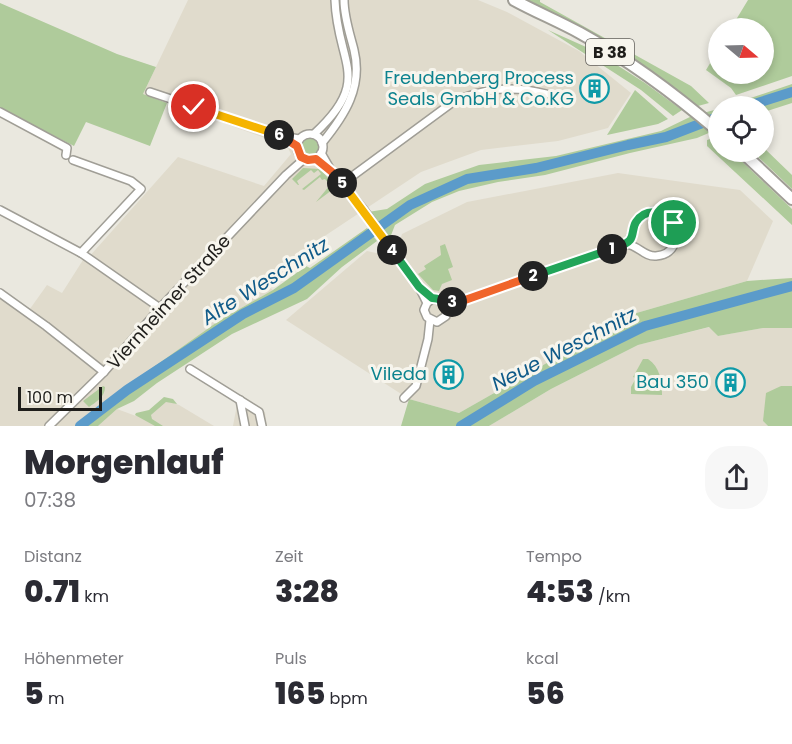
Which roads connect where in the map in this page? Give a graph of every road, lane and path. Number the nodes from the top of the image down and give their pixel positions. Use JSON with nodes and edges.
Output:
{"nodes":[{"id":1,"x":335,"y":0,"type":"edge"},
{"id":2,"x":344,"y":0,"type":"edge"},
{"id":3,"x":505,"y":0,"type":"edge"},
{"id":4,"x":514,"y":0,"type":"edge"},
{"id":5,"x":531,"y":9,"type":"junction"},
{"id":6,"x":150,"y":92,"type":"dead end"},
{"id":7,"x":546,"y":94,"type":"dead end"},
{"id":8,"x":0,"y":112,"type":"edge"},
{"id":9,"x":708,"y":123,"type":"edge"},
{"id":10,"x":314,"y":134,"type":"junction"},
{"id":11,"x":322,"y":142,"type":"junction"},
{"id":12,"x":300,"y":149,"type":"junction"},
{"id":13,"x":66,"y":155,"type":"dead end"},
{"id":14,"x":318,"y":156,"type":"junction"},
{"id":15,"x":73,"y":160,"type":"dead end"},
{"id":16,"x":753,"y":162,"type":"edge"},
{"id":17,"x":343,"y":183,"type":"junction"},
{"id":18,"x":792,"y":199,"type":"edge"},
{"id":19,"x":0,"y":210,"type":"edge"},
{"id":20,"x":626,"y":244,"type":"junction"},
{"id":21,"x":81,"y":253,"type":"junction"},
{"id":22,"x":0,"y":293,"type":"edge"},
{"id":23,"x":430,"y":301,"type":"junction"},
{"id":24,"x":447,"y":306,"type":"junction"},
{"id":25,"x":160,"y":308,"type":"junction"},
{"id":26,"x":433,"y":321,"type":"junction"},
{"id":27,"x":190,"y":369,"type":"dead end"},
{"id":28,"x":105,"y":372,"type":"junction"},
{"id":29,"x":404,"y":398,"type":"dead end"},
{"id":30,"x":240,"y":400,"type":"junction"},
{"id":31,"x":50,"y":426,"type":"edge"},
{"id":32,"x":245,"y":426,"type":"edge"},
{"id":33,"x":262,"y":426,"type":"edge"}],
"edges":[{"from":1,"to":10,"type":"street"},
{"from":2,"to":11,"type":"street"},
{"from":3,"to":5,"type":"main road","number":"B 38"},
{"from":4,"to":5,"type":"main road","number":"B 38"},
{"from":5,"to":9,"type":"main road","number":"B 38"},
{"from":6,"to":12,"type":"street"},
{"from":7,"to":17,"type":"street"},
{"from":8,"to":13,"type":"street"},
{"from":10,"to":11,"type":"street"},
{"from":10,"to":12,"type":"street"},
{"from":11,"to":14,"type":"street"},
{"from":12,"to":14,"type":"street"},
{"from":12,"to":25,"type":"street","name":"Viernheimer Straße"},
{"from":14,"to":17,"type":"street"},
{"from":15,"to":21,"type":"street"},
{"from":16,"to":18,"type":"main road"},
{"from":17,"to":23,"type":"street"},
{"from":19,"to":21,"type":"street"},
{"from":20,"to":20,"type":"street"},
{"from":20,"to":24,"type":"street"},
{"from":21,"to":25,"type":"street"},
{"from":22,"to":28,"type":"street"},
{"from":23,"to":24,"type":"street"},
{"from":23,"to":26,"type":"street"},
{"from":24,"to":26,"type":"street"},
{"from":25,"to":28,"type":"street","name":"Viernheimer Straße"},
{"from":26,"to":29,"type":"street"},
{"from":27,"to":30,"type":"street"},
{"from":28,"to":31,"type":"street","name":"Viernheimer Straße"},
{"from":30,"to":32,"type":"street"},
{"from":30,"to":33,"type":"street"}]}
